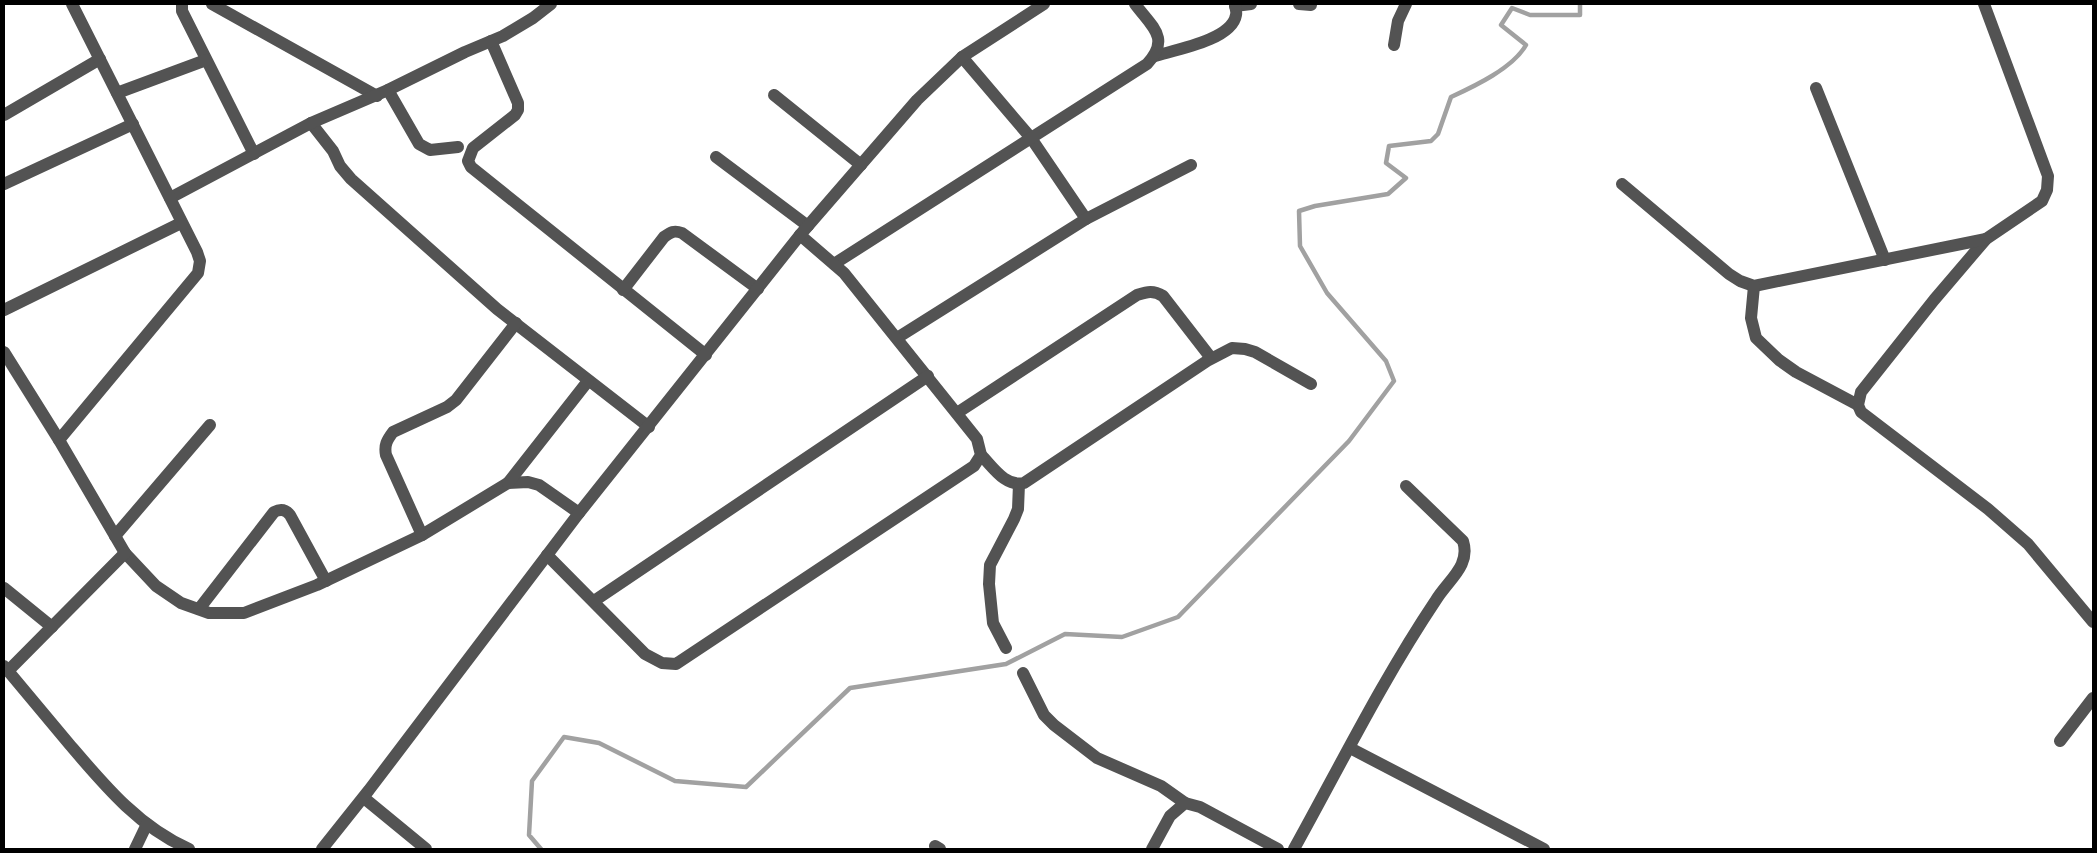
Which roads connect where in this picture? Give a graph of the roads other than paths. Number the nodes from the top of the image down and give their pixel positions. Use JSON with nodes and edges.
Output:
{"nodes":[{"id":1,"x":72,"y":4,"type":"edge"},
{"id":2,"x":182,"y":4,"type":"edge"},
{"id":3,"x":212,"y":4,"type":"edge"},
{"id":4,"x":551,"y":4,"type":"edge"},
{"id":5,"x":1044,"y":4,"type":"edge"},
{"id":6,"x":1135,"y":4,"type":"edge"},
{"id":7,"x":1251,"y":4,"type":"edge"},
{"id":8,"x":1406,"y":4,"type":"edge"},
{"id":9,"x":1984,"y":4,"type":"edge"},
{"id":10,"x":1235,"y":5,"type":"edge"},
{"id":11,"x":491,"y":41,"type":"junction"},
{"id":12,"x":1394,"y":45,"type":"dead end"},
{"id":13,"x":1155,"y":56,"type":"junction"},
{"id":14,"x":962,"y":57,"type":"junction"},
{"id":15,"x":100,"y":58,"type":"junction"},
{"id":16,"x":206,"y":60,"type":"junction"},
{"id":17,"x":1816,"y":88,"type":"dead end"},
{"id":18,"x":117,"y":93,"type":"junction"},
{"id":19,"x":382,"y":93,"type":"junction"},
{"id":20,"x":774,"y":95,"type":"dead end"},
{"id":21,"x":4,"y":115,"type":"edge"},
{"id":22,"x":133,"y":124,"type":"junction"},
{"id":23,"x":311,"y":124,"type":"junction"},
{"id":24,"x":1031,"y":138,"type":"junction"},
{"id":25,"x":458,"y":147,"type":"dead end"},
{"id":26,"x":254,"y":154,"type":"junction"},
{"id":27,"x":716,"y":157,"type":"dead end"},
{"id":28,"x":861,"y":165,"type":"junction"},
{"id":29,"x":1191,"y":165,"type":"dead end"},
{"id":30,"x":4,"y":184,"type":"edge"},
{"id":31,"x":1622,"y":184,"type":"dead end"},
{"id":32,"x":170,"y":198,"type":"junction"},
{"id":33,"x":1086,"y":219,"type":"junction"},
{"id":34,"x":181,"y":223,"type":"junction"},
{"id":35,"x":804,"y":231,"type":"junction"},
{"id":36,"x":1986,"y":238,"type":"junction"},
{"id":37,"x":1885,"y":260,"type":"junction"},
{"id":38,"x":834,"y":264,"type":"junction"},
{"id":39,"x":1754,"y":286,"type":"junction"},
{"id":40,"x":758,"y":289,"type":"junction"},
{"id":41,"x":623,"y":290,"type":"junction"},
{"id":42,"x":4,"y":310,"type":"edge"},
{"id":43,"x":516,"y":323,"type":"junction"},
{"id":44,"x":897,"y":338,"type":"junction"},
{"id":45,"x":4,"y":352,"type":"edge"},
{"id":46,"x":706,"y":355,"type":"junction"},
{"id":47,"x":1211,"y":358,"type":"junction"},
{"id":48,"x":928,"y":376,"type":"junction"},
{"id":49,"x":588,"y":381,"type":"junction"},
{"id":50,"x":1311,"y":384,"type":"dead end"},
{"id":51,"x":1858,"y":405,"type":"junction"},
{"id":52,"x":957,"y":413,"type":"junction"},
{"id":53,"x":210,"y":425,"type":"dead end"},
{"id":54,"x":649,"y":427,"type":"junction"},
{"id":55,"x":59,"y":440,"type":"junction"},
{"id":56,"x":981,"y":455,"type":"junction"},
{"id":57,"x":508,"y":483,"type":"junction"},
{"id":58,"x":1019,"y":484,"type":"junction"},
{"id":59,"x":1406,"y":486,"type":"dead end"},
{"id":60,"x":579,"y":512,"type":"junction"},
{"id":61,"x":422,"y":535,"type":"junction"},
{"id":62,"x":116,"y":536,"type":"junction"},
{"id":63,"x":125,"y":553,"type":"junction"},
{"id":64,"x":547,"y":555,"type":"junction"},
{"id":65,"x":326,"y":581,"type":"junction"},
{"id":66,"x":4,"y":588,"type":"edge"},
{"id":67,"x":594,"y":601,"type":"junction"},
{"id":68,"x":199,"y":609,"type":"junction"},
{"id":69,"x":2093,"y":622,"type":"edge"},
{"id":70,"x":52,"y":627,"type":"junction"},
{"id":71,"x":1006,"y":648,"type":"dead end"},
{"id":72,"x":6,"y":668,"type":"edge"},
{"id":73,"x":1023,"y":673,"type":"dead end"},
{"id":74,"x":2093,"y":698,"type":"edge"},
{"id":75,"x":2060,"y":741,"type":"dead end"},
{"id":76,"x":1350,"y":748,"type":"junction"},
{"id":77,"x":364,"y":798,"type":"junction"},
{"id":78,"x":1185,"y":803,"type":"junction"},
{"id":79,"x":147,"y":824,"type":"junction"},
{"id":80,"x":135,"y":849,"type":"edge"},
{"id":81,"x":189,"y":849,"type":"edge"},
{"id":82,"x":322,"y":849,"type":"edge"},
{"id":83,"x":426,"y":849,"type":"edge"},
{"id":84,"x":1152,"y":849,"type":"edge"},
{"id":85,"x":1278,"y":849,"type":"edge"},
{"id":86,"x":1294,"y":849,"type":"edge"},
{"id":87,"x":1544,"y":849,"type":"edge"}],
"edges":[{"from":1,"to":15,"type":"street"},
{"from":2,"to":16,"type":"street"},
{"from":3,"to":19,"type":"street"},
{"from":4,"to":11,"type":"street"},
{"from":5,"to":14,"type":"street"},
{"from":6,"to":13,"type":"street"},
{"from":7,"to":10,"type":"street"},
{"from":8,"to":12,"type":"street"},
{"from":9,"to":36,"type":"street"},
{"from":10,"to":13,"type":"street"},
{"from":11,"to":19,"type":"street"},
{"from":11,"to":41,"type":"street"},
{"from":13,"to":24,"type":"street"},
{"from":14,"to":24,"type":"street"},
{"from":14,"to":28,"type":"street"},
{"from":15,"to":18,"type":"street"},
{"from":15,"to":21,"type":"street"},
{"from":16,"to":18,"type":"street"},
{"from":16,"to":26,"type":"street"},
{"from":17,"to":37,"type":"street"},
{"from":18,"to":22,"type":"street"},
{"from":19,"to":23,"type":"street"},
{"from":19,"to":25,"type":"street"},
{"from":20,"to":28,"type":"street"},
{"from":22,"to":30,"type":"street"},
{"from":22,"to":32,"type":"street"},
{"from":23,"to":26,"type":"street"},
{"from":23,"to":43,"type":"street"},
{"from":24,"to":33,"type":"street"},
{"from":24,"to":38,"type":"street"},
{"from":26,"to":32,"type":"street"},
{"from":27,"to":35,"type":"street"},
{"from":28,"to":35,"type":"street"},
{"from":29,"to":33,"type":"street"},
{"from":31,"to":39,"type":"street"},
{"from":32,"to":34,"type":"street"},
{"from":33,"to":44,"type":"street"},
{"from":34,"to":42,"type":"street"},
{"from":34,"to":55,"type":"street"},
{"from":35,"to":38,"type":"street"},
{"from":35,"to":40,"type":"street"},
{"from":36,"to":37,"type":"street"},
{"from":36,"to":51,"type":"street"},
{"from":37,"to":39,"type":"street"},
{"from":38,"to":44,"type":"street"},
{"from":39,"to":51,"type":"street"},
{"from":40,"to":41,"type":"street"},
{"from":40,"to":46,"type":"street"},
{"from":41,"to":46,"type":"street"},
{"from":43,"to":49,"type":"street"},
{"from":43,"to":61,"type":"street"},
{"from":44,"to":48,"type":"street"},
{"from":45,"to":55,"type":"street"},
{"from":46,"to":54,"type":"street"},
{"from":47,"to":50,"type":"street"},
{"from":47,"to":52,"type":"street"},
{"from":47,"to":58,"type":"street"},
{"from":48,"to":52,"type":"street"},
{"from":48,"to":67,"type":"street"},
{"from":49,"to":54,"type":"street"},
{"from":49,"to":57,"type":"street"},
{"from":51,"to":69,"type":"street"},
{"from":52,"to":56,"type":"street"},
{"from":53,"to":62,"type":"street"},
{"from":54,"to":60,"type":"street"},
{"from":55,"to":62,"type":"street"},
{"from":56,"to":58,"type":"street"},
{"from":56,"to":67,"type":"street"},
{"from":57,"to":60,"type":"street"},
{"from":57,"to":61,"type":"street"},
{"from":58,"to":71,"type":"street"},
{"from":59,"to":76,"type":"street"},
{"from":60,"to":64,"type":"street"},
{"from":61,"to":65,"type":"street"},
{"from":62,"to":63,"type":"street"},
{"from":63,"to":68,"type":"street"},
{"from":63,"to":70,"type":"street"},
{"from":64,"to":67,"type":"street"},
{"from":64,"to":77,"type":"street"},
{"from":65,"to":68,"type":"street"},
{"from":65,"to":68,"type":"street"},
{"from":66,"to":70,"type":"street"},
{"from":70,"to":72,"type":"street"},
{"from":72,"to":79,"type":"street"},
{"from":73,"to":78,"type":"street"},
{"from":74,"to":75,"type":"street"},
{"from":76,"to":86,"type":"street"},
{"from":76,"to":87,"type":"street"},
{"from":77,"to":82,"type":"street"},
{"from":77,"to":83,"type":"street"},
{"from":78,"to":84,"type":"street"},
{"from":78,"to":85,"type":"street"},
{"from":79,"to":80,"type":"street"},
{"from":79,"to":81,"type":"street"}]}
